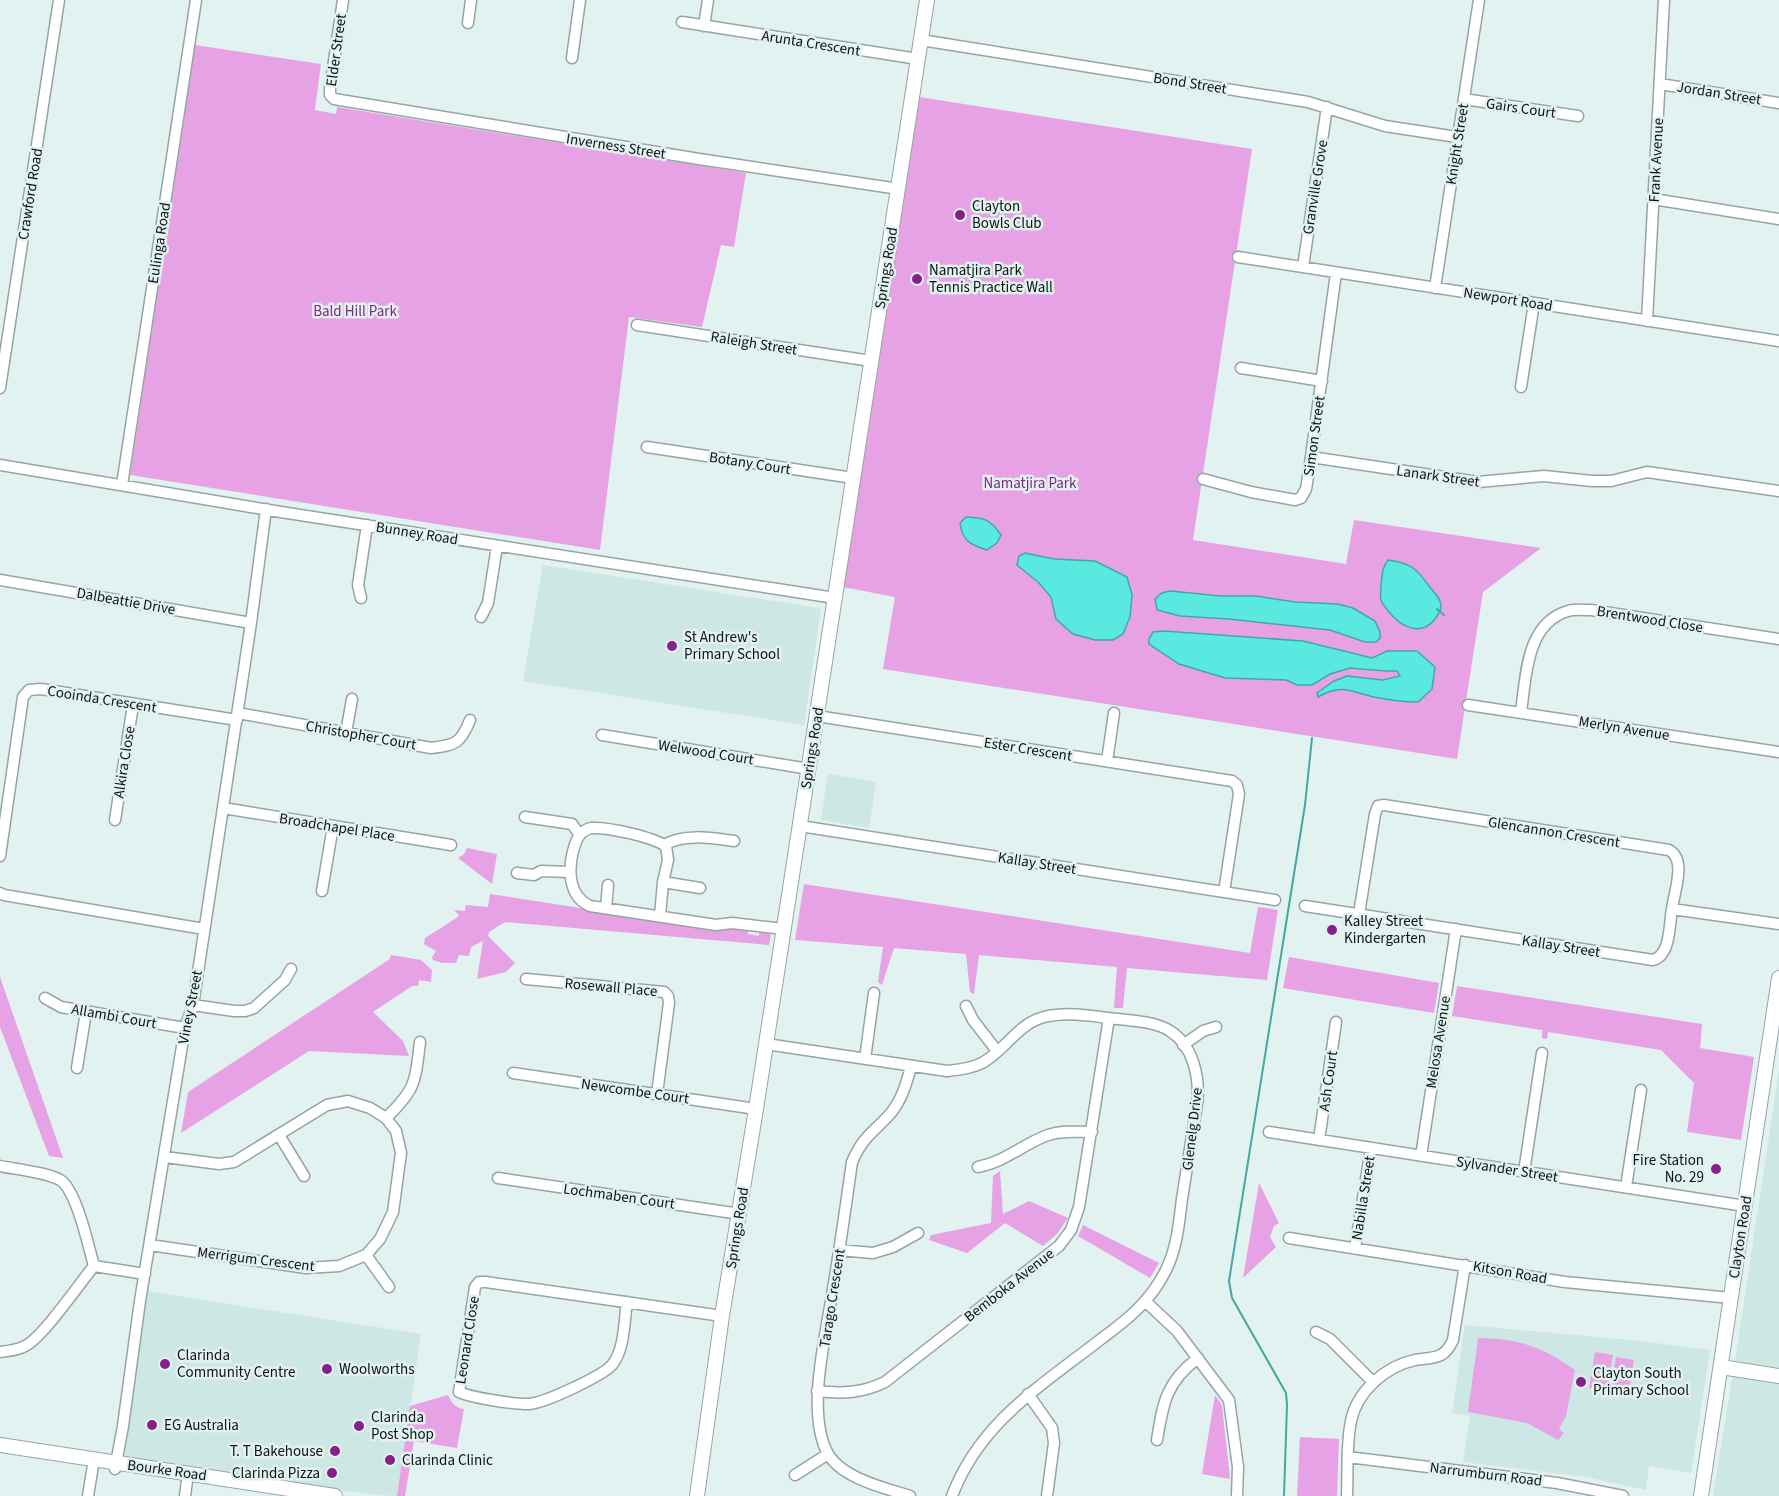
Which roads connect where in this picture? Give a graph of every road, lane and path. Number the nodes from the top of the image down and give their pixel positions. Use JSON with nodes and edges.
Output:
{"nodes":[{"id":1,"x":60,"y":0,"type":"edge"},
{"id":2,"x":196,"y":0,"type":"edge"},
{"id":3,"x":331,"y":0,"type":"edge"},
{"id":4,"x":471,"y":0,"type":"edge"},
{"id":5,"x":580,"y":0,"type":"edge"},
{"id":6,"x":708,"y":0,"type":"edge"},
{"id":7,"x":927,"y":0,"type":"edge"},
{"id":8,"x":1479,"y":0,"type":"edge"},
{"id":9,"x":1664,"y":0,"type":"edge"},
{"id":10,"x":343,"y":1,"type":"edge"},
{"id":11,"x":682,"y":22,"type":"dead end"},
{"id":12,"x":468,"y":23,"type":"dead end"},
{"id":13,"x":704,"y":26,"type":"junction"},
{"id":14,"x":921,"y":40,"type":"junction"},
{"id":15,"x":572,"y":58,"type":"dead end"},
{"id":16,"x":918,"y":59,"type":"junction"},
{"id":17,"x":1660,"y":84,"type":"junction"},
{"id":18,"x":334,"y":99,"type":"joint"},
{"id":19,"x":1464,"y":99,"type":"junction"},
{"id":20,"x":1779,"y":103,"type":"edge"},
{"id":21,"x":1327,"y":107,"type":"junction"},
{"id":22,"x":1578,"y":116,"type":"dead end"},
{"id":23,"x":1457,"y":137,"type":"junction"},
{"id":24,"x":899,"y":189,"type":"junction"},
{"id":25,"x":1653,"y":199,"type":"junction"},
{"id":26,"x":1779,"y":219,"type":"edge"},
{"id":27,"x":1238,"y":257,"type":"dead end"},
{"id":28,"x":1303,"y":267,"type":"junction"},
{"id":29,"x":1336,"y":273,"type":"junction"},
{"id":30,"x":1435,"y":288,"type":"junction"},
{"id":31,"x":1534,"y":303,"type":"junction"},
{"id":32,"x":1647,"y":321,"type":"junction"},
{"id":33,"x":637,"y":325,"type":"dead end"},
{"id":34,"x":1779,"y":341,"type":"edge"},
{"id":35,"x":871,"y":361,"type":"junction"},
{"id":36,"x":1241,"y":368,"type":"dead end"},
{"id":37,"x":1322,"y":381,"type":"junction"},
{"id":38,"x":1521,"y":387,"type":"dead end"},
{"id":39,"x":0,"y":388,"type":"edge"},
{"id":40,"x":647,"y":447,"type":"dead end"},
{"id":41,"x":1311,"y":457,"type":"junction"},
{"id":42,"x":0,"y":465,"type":"edge"},
{"id":43,"x":853,"y":478,"type":"junction"},
{"id":44,"x":1203,"y":479,"type":"dead end"},
{"id":45,"x":122,"y":485,"type":"junction"},
{"id":46,"x":1779,"y":490,"type":"edge"},
{"id":47,"x":266,"y":509,"type":"junction"},
{"id":48,"x":367,"y":525,"type":"junction"},
{"id":49,"x":497,"y":546,"type":"junction"},
{"id":50,"x":0,"y":580,"type":"edge"},
{"id":51,"x":361,"y":598,"type":"dead end"},
{"id":52,"x":835,"y":598,"type":"junction"},
{"id":53,"x":481,"y":616,"type":"dead end"},
{"id":54,"x":251,"y":623,"type":"junction"},
{"id":55,"x":1779,"y":639,"type":"edge"},
{"id":56,"x":352,"y":699,"type":"dead end"},
{"id":57,"x":133,"y":705,"type":"junction"},
{"id":58,"x":1468,"y":705,"type":"dead end"},
{"id":59,"x":1521,"y":712,"type":"junction"},
{"id":60,"x":1114,"y":713,"type":"dead end"},
{"id":61,"x":238,"y":716,"type":"junction"},
{"id":62,"x":817,"y":716,"type":"junction"},
{"id":63,"x":470,"y":720,"type":"dead end"},
{"id":64,"x":346,"y":733,"type":"junction"},
{"id":65,"x":602,"y":735,"type":"dead end"},
{"id":66,"x":1779,"y":752,"type":"edge"},
{"id":67,"x":1107,"y":761,"type":"junction"},
{"id":68,"x":809,"y":769,"type":"junction"},
{"id":69,"x":223,"y":808,"type":"junction"},
{"id":70,"x":525,"y":817,"type":"dead end"},
{"id":71,"x":115,"y":820,"type":"dead end"},
{"id":72,"x":333,"y":826,"type":"junction"},
{"id":73,"x":800,"y":826,"type":"junction"},
{"id":74,"x":580,"y":835,"type":"junction"},
{"id":75,"x":734,"y":841,"type":"dead end"},
{"id":76,"x":451,"y":845,"type":"dead end"},
{"id":77,"x":664,"y":845,"type":"junction"},
{"id":78,"x":0,"y":856,"type":"edge"},
{"id":79,"x":570,"y":872,"type":"junction"},
{"id":80,"x":517,"y":873,"type":"dead end"},
{"id":81,"x":663,"y":882,"type":"junction"},
{"id":82,"x":608,"y":885,"type":"dead end"},
{"id":83,"x":700,"y":888,"type":"dead end"},
{"id":84,"x":322,"y":891,"type":"dead end"},
{"id":85,"x":1224,"y":892,"type":"junction"},
{"id":86,"x":0,"y":893,"type":"edge"},
{"id":87,"x":1275,"y":900,"type":"dead end"},
{"id":88,"x":1305,"y":906,"type":"dead end"},
{"id":89,"x":606,"y":908,"type":"junction"},
{"id":90,"x":1671,"y":909,"type":"junction"},
{"id":91,"x":1359,"y":914,"type":"junction"},
{"id":92,"x":660,"y":916,"type":"junction"},
{"id":93,"x":1779,"y":924,"type":"edge"},
{"id":94,"x":204,"y":929,"type":"junction"},
{"id":95,"x":784,"y":929,"type":"junction"},
{"id":96,"x":1456,"y":929,"type":"junction"},
{"id":97,"x":291,"y":969,"type":"dead end"},
{"id":98,"x":1779,"y":978,"type":"edge"},
{"id":99,"x":526,"y":980,"type":"dead end"},
{"id":100,"x":874,"y":993,"type":"dead end"},
{"id":101,"x":45,"y":998,"type":"dead end"},
{"id":102,"x":193,"y":1005,"type":"junction"},
{"id":103,"x":966,"y":1006,"type":"dead end"},
{"id":104,"x":86,"y":1012,"type":"junction"},
{"id":105,"x":1109,"y":1018,"type":"junction"},
{"id":106,"x":1336,"y":1022,"type":"dead end"},
{"id":107,"x":185,"y":1028,"type":"junction"},
{"id":108,"x":1216,"y":1028,"type":"dead end"},
{"id":109,"x":420,"y":1042,"type":"dead end"},
{"id":110,"x":766,"y":1044,"type":"junction"},
{"id":111,"x":1183,"y":1045,"type":"junction"},
{"id":112,"x":1774,"y":1049,"type":"edge"},
{"id":113,"x":997,"y":1052,"type":"junction"},
{"id":114,"x":1542,"y":1053,"type":"dead end"},
{"id":115,"x":865,"y":1059,"type":"junction"},
{"id":116,"x":911,"y":1066,"type":"junction"},
{"id":117,"x":77,"y":1068,"type":"dead end"},
{"id":118,"x":513,"y":1073,"type":"dead end"},
{"id":119,"x":1641,"y":1090,"type":"dead end"},
{"id":120,"x":657,"y":1094,"type":"junction"},
{"id":121,"x":756,"y":1109,"type":"junction"},
{"id":122,"x":386,"y":1118,"type":"junction"},
{"id":123,"x":1092,"y":1132,"type":"junction"},
{"id":124,"x":1269,"y":1132,"type":"dead end"},
{"id":125,"x":279,"y":1135,"type":"junction"},
{"id":126,"x":1319,"y":1140,"type":"junction"},
{"id":127,"x":1371,"y":1148,"type":"junction"},
{"id":128,"x":1421,"y":1156,"type":"junction"},
{"id":129,"x":165,"y":1157,"type":"junction"},
{"id":130,"x":0,"y":1166,"type":"edge"},
{"id":131,"x":978,"y":1167,"type":"dead end"},
{"id":132,"x":1524,"y":1172,"type":"junction"},
{"id":133,"x":304,"y":1176,"type":"dead end"},
{"id":134,"x":498,"y":1178,"type":"dead end"},
{"id":135,"x":1626,"y":1187,"type":"junction"},
{"id":136,"x":1745,"y":1206,"type":"junction"},
{"id":137,"x":740,"y":1214,"type":"junction"},
{"id":138,"x":918,"y":1233,"type":"dead end"},
{"id":139,"x":1289,"y":1238,"type":"dead end"},
{"id":140,"x":150,"y":1245,"type":"junction"},
{"id":141,"x":1355,"y":1248,"type":"junction"},
{"id":142,"x":839,"y":1250,"type":"junction"},
{"id":143,"x":366,"y":1255,"type":"junction"},
{"id":144,"x":1465,"y":1265,"type":"junction"},
{"id":145,"x":94,"y":1266,"type":"junction"},
{"id":146,"x":145,"y":1274,"type":"junction"},
{"id":147,"x":389,"y":1287,"type":"dead end"},
{"id":148,"x":1731,"y":1298,"type":"junction"},
{"id":149,"x":1145,"y":1301,"type":"junction"},
{"id":150,"x":627,"y":1302,"type":"junction"},
{"id":151,"x":722,"y":1316,"type":"junction"},
{"id":152,"x":1316,"y":1332,"type":"dead end"},
{"id":153,"x":0,"y":1352,"type":"edge"},
{"id":154,"x":1198,"y":1358,"type":"junction"},
{"id":155,"x":1721,"y":1367,"type":"junction"},
{"id":156,"x":1779,"y":1376,"type":"edge"},
{"id":157,"x":1373,"y":1382,"type":"junction"},
{"id":158,"x":817,"y":1391,"type":"junction"},
{"id":159,"x":1028,"y":1394,"type":"junction"},
{"id":160,"x":1156,"y":1440,"type":"dead end"},
{"id":161,"x":0,"y":1445,"type":"edge"},
{"id":162,"x":0,"y":1453,"type":"edge"},
{"id":163,"x":828,"y":1454,"type":"junction"},
{"id":164,"x":1348,"y":1457,"type":"junction"},
{"id":165,"x":93,"y":1462,"type":"junction"},
{"id":166,"x":115,"y":1466,"type":"junction"},
{"id":167,"x":795,"y":1475,"type":"dead end"},
{"id":168,"x":187,"y":1477,"type":"junction"},
{"id":169,"x":88,"y":1496,"type":"edge"},
{"id":170,"x":185,"y":1496,"type":"edge"},
{"id":171,"x":287,"y":1496,"type":"edge"},
{"id":172,"x":335,"y":1496,"type":"edge"},
{"id":173,"x":697,"y":1496,"type":"edge"},
{"id":174,"x":910,"y":1496,"type":"edge"},
{"id":175,"x":952,"y":1496,"type":"edge"},
{"id":176,"x":1047,"y":1496,"type":"edge"},
{"id":177,"x":1237,"y":1496,"type":"edge"},
{"id":178,"x":1347,"y":1496,"type":"edge"},
{"id":179,"x":1623,"y":1496,"type":"edge"},
{"id":180,"x":1701,"y":1496,"type":"edge"}],
"edges":[{"from":1,"to":39,"type":"street","name":"Crawford Road"},
{"from":2,"to":45,"type":"street","name":"Eulinga Road"},
{"from":3,"to":10,"type":"street"},
{"from":4,"to":12,"type":"street"},
{"from":5,"to":15,"type":"street"},
{"from":6,"to":13,"type":"street"},
{"from":7,"to":14,"type":"main road","name":"Springs Road"},
{"from":8,"to":19,"type":"street","name":"Knight Street"},
{"from":9,"to":17,"type":"street","name":"Frank Avenue"},
{"from":10,"to":18,"type":"street","name":"Elder Street"},
{"from":11,"to":13,"type":"street","name":"Arunta Crescent"},
{"from":13,"to":16,"type":"street","name":"Arunta Crescent"},
{"from":14,"to":16,"type":"main road","name":"Springs Road"},
{"from":14,"to":21,"type":"street","name":"Bond Street"},
{"from":16,"to":24,"type":"main road","name":"Springs Road"},
{"from":17,"to":20,"type":"street","name":"Jordan Street"},
{"from":17,"to":25,"type":"street","name":"Frank Avenue"},
{"from":18,"to":24,"type":"street","name":"Inverness Street"},
{"from":19,"to":22,"type":"street","name":"Gairs Court"},
{"from":19,"to":23,"type":"street","name":"Knight Street"},
{"from":21,"to":23,"type":"street","name":"Bond Street"},
{"from":21,"to":28,"type":"street","name":"Granville Grove"},
{"from":23,"to":30,"type":"street","name":"Knight Street"},
{"from":24,"to":35,"type":"main road","name":"Springs Road"},
{"from":25,"to":26,"type":"street"},
{"from":25,"to":32,"type":"street","name":"Frank Avenue"},
{"from":27,"to":28,"type":"street","name":"Newport Road"},
{"from":28,"to":29,"type":"street","name":"Newport Road"},
{"from":29,"to":30,"type":"street","name":"Newport Road"},
{"from":29,"to":37,"type":"street","name":"Simon Street"},
{"from":30,"to":31,"type":"street","name":"Newport Road"},
{"from":31,"to":32,"type":"street","name":"Newport Road"},
{"from":31,"to":38,"type":"street"},
{"from":32,"to":34,"type":"street","name":"Newport Road"},
{"from":33,"to":35,"type":"street","name":"Raleigh Street"},
{"from":35,"to":43,"type":"main road","name":"Springs Road"},
{"from":36,"to":37,"type":"street"},
{"from":37,"to":41,"type":"street","name":"Simon Street"},
{"from":40,"to":43,"type":"street","name":"Botany Court"},
{"from":41,"to":44,"type":"street","name":"Simon Street"},
{"from":41,"to":46,"type":"street","name":"Lanark Street"},
{"from":42,"to":45,"type":"street","name":"Bunney Road"},
{"from":43,"to":52,"type":"main road","name":"Springs Road"},
{"from":45,"to":47,"type":"street","name":"Bunney Road"},
{"from":47,"to":48,"type":"street","name":"Bunney Road"},
{"from":47,"to":54,"type":"street","name":"Viney Street"},
{"from":48,"to":49,"type":"street","name":"Bunney Road"},
{"from":48,"to":51,"type":"street"},
{"from":49,"to":52,"type":"street","name":"Bunney Road"},
{"from":49,"to":53,"type":"street"},
{"from":50,"to":54,"type":"street","name":"Dalbeattie Drive"},
{"from":52,"to":62,"type":"main road","name":"Springs Road"},
{"from":54,"to":61,"type":"street","name":"Viney Street"},
{"from":55,"to":59,"type":"street","name":"Brentwood Close"},
{"from":56,"to":64,"type":"street"},
{"from":57,"to":61,"type":"street","name":"Cooinda Crescent"},
{"from":57,"to":71,"type":"street","name":"Alkira Close"},
{"from":57,"to":78,"type":"street","name":"Cooinda Crescent"},
{"from":58,"to":59,"type":"street","name":"Merlyn Avenue"},
{"from":59,"to":66,"type":"street","name":"Merlyn Avenue"},
{"from":60,"to":67,"type":"street"},
{"from":61,"to":64,"type":"street","name":"Christopher Court"},
{"from":61,"to":69,"type":"street","name":"Viney Street"},
{"from":62,"to":67,"type":"street","name":"Ester Crescent"},
{"from":62,"to":68,"type":"main road","name":"Springs Road"},
{"from":63,"to":64,"type":"street","name":"Christopher Court"},
{"from":65,"to":68,"type":"street","name":"Welwood Court"},
{"from":67,"to":85,"type":"street","name":"Ester Crescent"},
{"from":68,"to":73,"type":"main road","name":"Springs Road"},
{"from":69,"to":72,"type":"street","name":"Broadchapel Place"},
{"from":69,"to":94,"type":"street","name":"Viney Street"},
{"from":70,"to":74,"type":"street"},
{"from":72,"to":76,"type":"street","name":"Broadchapel Place"},
{"from":72,"to":84,"type":"street"},
{"from":73,"to":85,"type":"street","name":"Kallay Street"},
{"from":73,"to":95,"type":"main road","name":"Springs Road"},
{"from":74,"to":77,"type":"street"},
{"from":74,"to":79,"type":"street"},
{"from":75,"to":77,"type":"street"},
{"from":77,"to":81,"type":"street"},
{"from":79,"to":80,"type":"street"},
{"from":79,"to":89,"type":"street"},
{"from":81,"to":83,"type":"street"},
{"from":81,"to":92,"type":"street"},
{"from":82,"to":89,"type":"street"},
{"from":85,"to":87,"type":"street","name":"Kallay Street"},
{"from":86,"to":94,"type":"street"},
{"from":88,"to":91,"type":"street","name":"Kallay Street"},
{"from":89,"to":92,"type":"street"},
{"from":90,"to":91,"type":"street","name":"Glencannon Crescent"},
{"from":90,"to":93,"type":"street"},
{"from":90,"to":96,"type":"street","name":"Kallay Street"},
{"from":91,"to":96,"type":"street","name":"Kallay Street"},
{"from":92,"to":95,"type":"street"},
{"from":94,"to":102,"type":"street","name":"Viney Street"},
{"from":95,"to":110,"type":"main road","name":"Springs Road"},
{"from":96,"to":128,"type":"street","name":"Melosa Avenue"},
{"from":97,"to":102,"type":"street"},
{"from":98,"to":112,"type":"main road","name":"Clayton Road"},
{"from":99,"to":120,"type":"street","name":"Rosewall Place"},
{"from":100,"to":115,"type":"street"},
{"from":101,"to":104,"type":"street","name":"Allambi Court"},
{"from":102,"to":107,"type":"street","name":"Viney Street"},
{"from":103,"to":113,"type":"street"},
{"from":104,"to":107,"type":"street","name":"Allambi Court"},
{"from":104,"to":117,"type":"street"},
{"from":105,"to":111,"type":"street","name":"Glenelg Drive"},
{"from":105,"to":113,"type":"street","name":"Glenelg Drive"},
{"from":105,"to":123,"type":"street","name":"Bemboka Avenue"},
{"from":106,"to":126,"type":"street","name":"Ash Court"},
{"from":107,"to":129,"type":"street","name":"Viney Street"},
{"from":108,"to":111,"type":"street"},
{"from":109,"to":122,"type":"street"},
{"from":110,"to":115,"type":"street","name":"Glenelg Drive"},
{"from":110,"to":121,"type":"main road","name":"Springs Road"},
{"from":111,"to":149,"type":"street","name":"Glenelg Drive"},
{"from":112,"to":136,"type":"main road","name":"Clayton Road"},
{"from":113,"to":116,"type":"street","name":"Glenelg Drive"},
{"from":114,"to":132,"type":"street"},
{"from":115,"to":116,"type":"street","name":"Glenelg Drive"},
{"from":116,"to":142,"type":"street","name":"Tarago Crescent"},
{"from":118,"to":120,"type":"street","name":"Newcombe Court"},
{"from":119,"to":135,"type":"street"},
{"from":120,"to":121,"type":"street","name":"Newcombe Court"},
{"from":121,"to":137,"type":"main road","name":"Springs Road"},
{"from":122,"to":125,"type":"street"},
{"from":122,"to":143,"type":"street"},
{"from":123,"to":131,"type":"street"},
{"from":123,"to":158,"type":"street","name":"Bemboka Avenue"},
{"from":124,"to":126,"type":"street","name":"Sylvander Street"},
{"from":125,"to":129,"type":"street"},
{"from":125,"to":133,"type":"street"},
{"from":126,"to":127,"type":"street","name":"Sylvander Street"},
{"from":127,"to":128,"type":"street","name":"Sylvander Street"},
{"from":127,"to":141,"type":"street","name":"Nabilla Street"},
{"from":128,"to":132,"type":"street","name":"Sylvander Street"},
{"from":129,"to":140,"type":"street","name":"Viney Street"},
{"from":130,"to":145,"type":"street"},
{"from":132,"to":135,"type":"street","name":"Sylvander Street"},
{"from":134,"to":137,"type":"street","name":"Lochmaben Court"},
{"from":135,"to":136,"type":"street","name":"Sylvander Street"},
{"from":136,"to":148,"type":"main road","name":"Clayton Road"},
{"from":137,"to":151,"type":"main road","name":"Springs Road"},
{"from":138,"to":142,"type":"street"},
{"from":139,"to":141,"type":"street","name":"Kitson Road"},
{"from":140,"to":143,"type":"street","name":"Merrigum Crescent"},
{"from":140,"to":146,"type":"street","name":"Viney Street"},
{"from":141,"to":144,"type":"street","name":"Kitson Road"},
{"from":142,"to":158,"type":"street","name":"Tarago Crescent"},
{"from":143,"to":147,"type":"street"},
{"from":144,"to":148,"type":"street","name":"Kitson Road"},
{"from":144,"to":157,"type":"street"},
{"from":145,"to":146,"type":"street"},
{"from":145,"to":153,"type":"street"},
{"from":146,"to":166,"type":"street","name":"Viney Street"},
{"from":148,"to":155,"type":"main road","name":"Clayton Road"},
{"from":149,"to":154,"type":"street"},
{"from":149,"to":159,"type":"street","name":"Glenelg Drive"},
{"from":150,"to":150,"type":"street","name":"Leonard Close"},
{"from":150,"to":151,"type":"street","name":"Leonard Close"},
{"from":151,"to":173,"type":"main road","name":"Springs Road"},
{"from":152,"to":157,"type":"street"},
{"from":154,"to":160,"type":"street"},
{"from":154,"to":177,"type":"street"},
{"from":155,"to":156,"type":"main road"},
{"from":155,"to":180,"type":"main road","name":"Clayton Road"},
{"from":157,"to":164,"type":"street"},
{"from":158,"to":163,"type":"street","name":"Tarago Crescent"},
{"from":159,"to":175,"type":"street","name":"Glenelg Drive"},
{"from":159,"to":176,"type":"street"},
{"from":161,"to":165,"type":"main road","name":"Bourke Road"},
{"from":162,"to":165,"type":"main road","name":"Bourke Road"},
{"from":163,"to":167,"type":"street"},
{"from":163,"to":174,"type":"street"},
{"from":164,"to":178,"type":"street"},
{"from":164,"to":179,"type":"street","name":"Narrumburn Road"},
{"from":165,"to":166,"type":"main road","name":"Bourke Road"},
{"from":165,"to":169,"type":"street"},
{"from":166,"to":168,"type":"main road","name":"Bourke Road"},
{"from":168,"to":170,"type":"street"},
{"from":168,"to":171,"type":"main road","name":"Bourke Road"},
{"from":168,"to":172,"type":"main road","name":"Bourke Road"}]}
